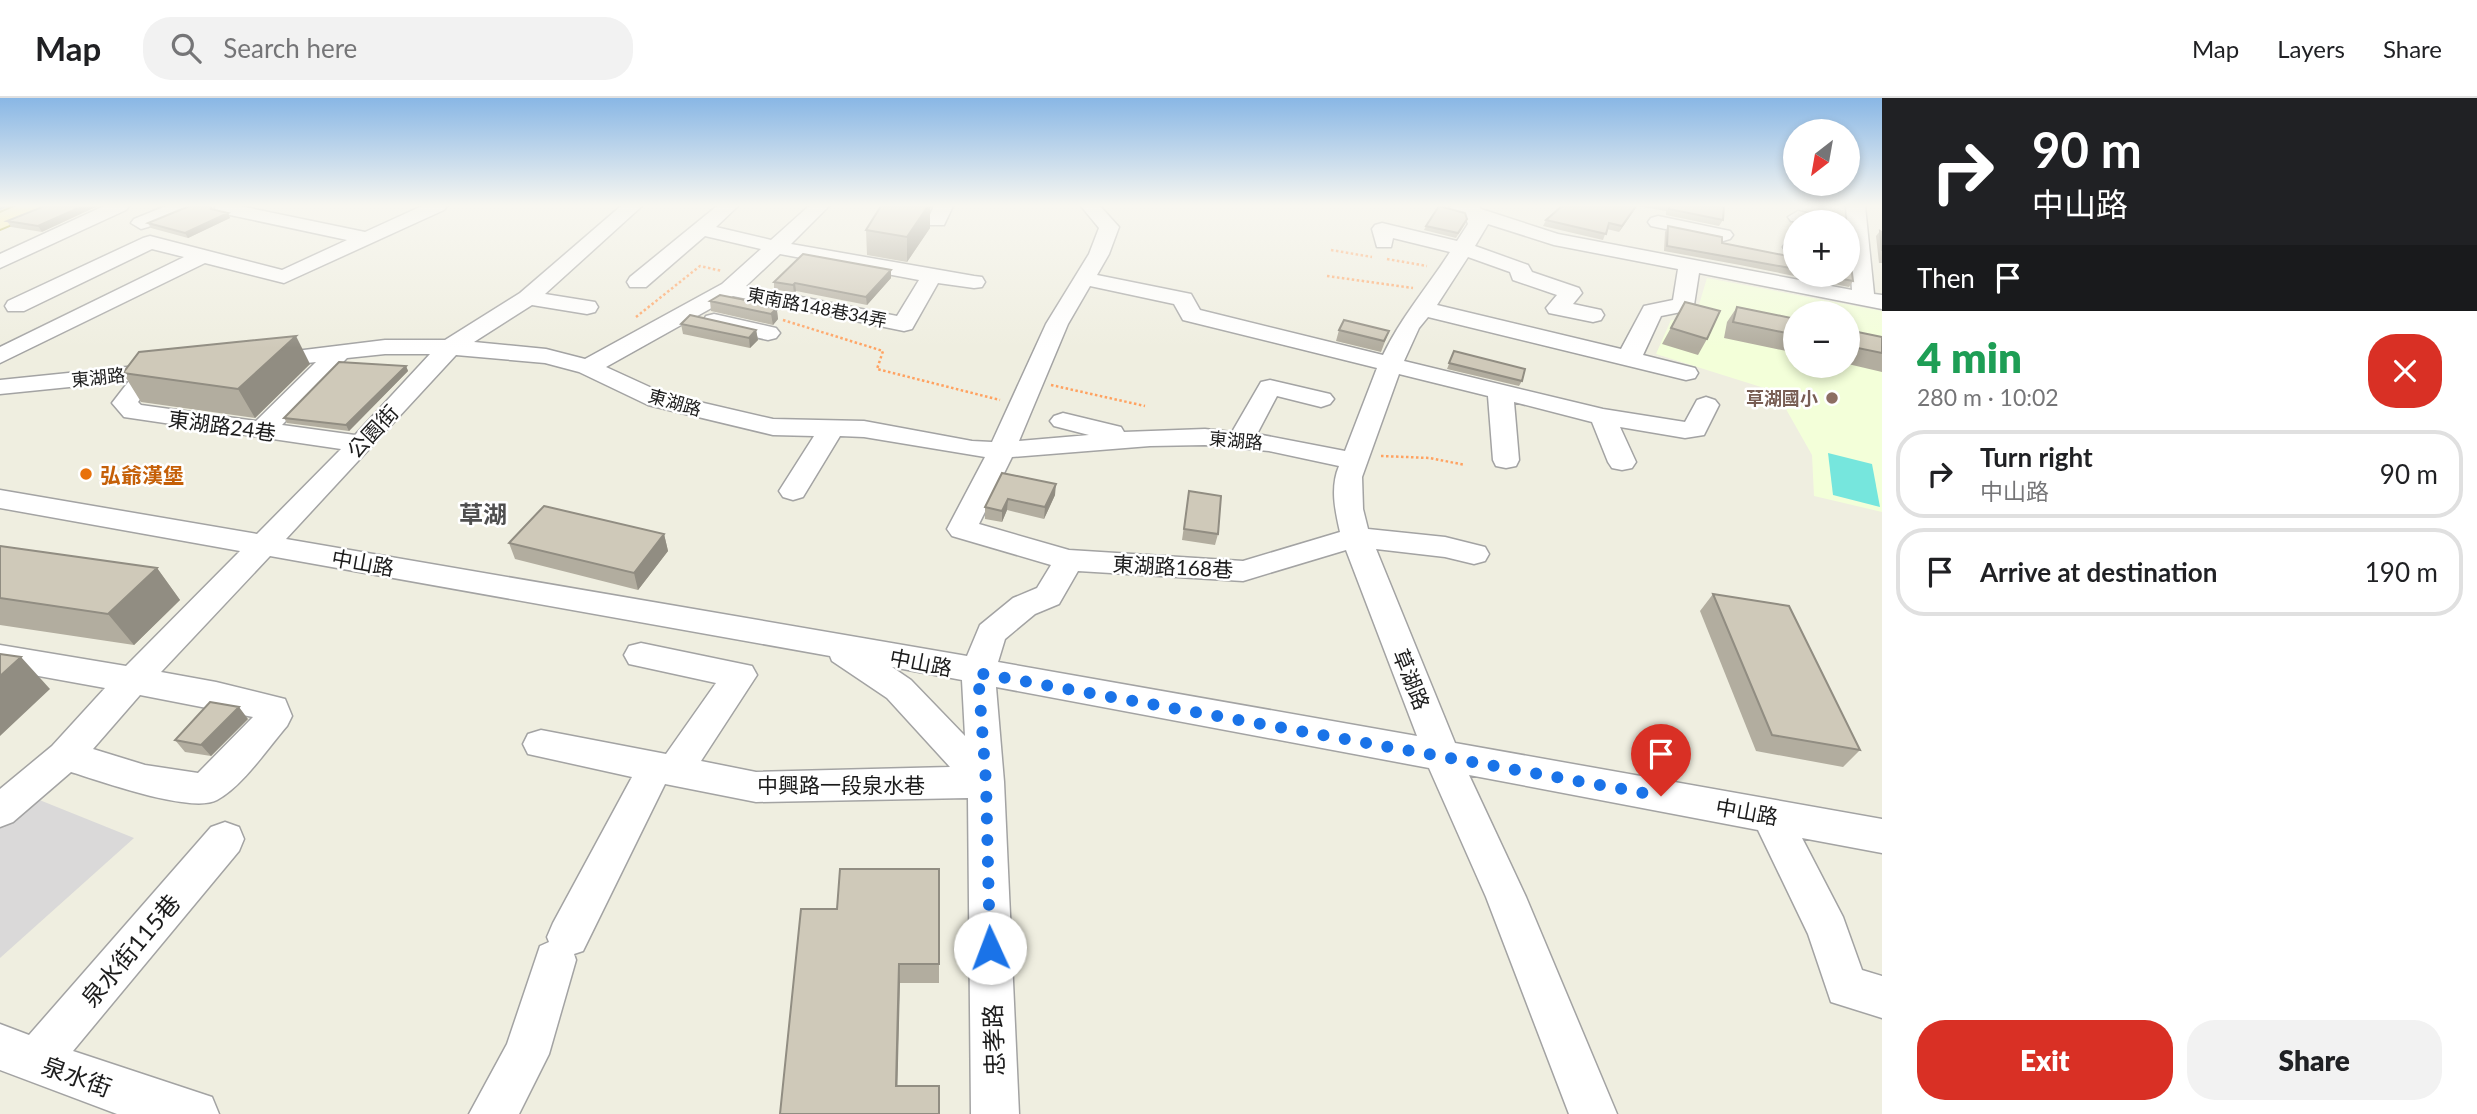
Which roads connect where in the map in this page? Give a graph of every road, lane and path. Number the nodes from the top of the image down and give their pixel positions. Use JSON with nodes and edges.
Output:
{"nodes":[{"id":1,"x":20,"y":253,"type":"edge"},
{"id":2,"x":110,"y":253,"type":"edge"},
{"id":3,"x":196,"y":253,"type":"edge"},
{"id":4,"x":336,"y":253,"type":"edge"},
{"id":5,"x":578,"y":253,"type":"edge"},
{"id":6,"x":672,"y":253,"type":"edge"},
{"id":7,"x":769,"y":253,"type":"edge"},
{"id":8,"x":810,"y":253,"type":"edge"},
{"id":9,"x":1099,"y":253,"type":"edge"},
{"id":10,"x":1381,"y":253,"type":"edge"},
{"id":11,"x":1411,"y":253,"type":"edge"},
{"id":12,"x":1460,"y":253,"type":"edge"},
{"id":13,"x":1628,"y":253,"type":"edge"},
{"id":14,"x":1652,"y":253,"type":"edge"},
{"id":15,"x":202,"y":256,"type":"junction"},
{"id":16,"x":1651,"y":258,"type":"junction"},
{"id":17,"x":1864,"y":261,"type":"edge"},
{"id":18,"x":0,"y":263,"type":"edge"},
{"id":19,"x":1689,"y":266,"type":"junction"},
{"id":20,"x":24,"y":268,"type":"dead end"},
{"id":21,"x":932,"y":276,"type":"junction"},
{"id":22,"x":1327,"y":276,"type":"dead end"},
{"id":23,"x":1086,"y":279,"type":"junction"},
{"id":24,"x":1443,"y":280,"type":"junction"},
{"id":25,"x":638,"y":282,"type":"dead end"},
{"id":26,"x":974,"y":282,"type":"dead end"},
{"id":27,"x":738,"y":283,"type":"junction"},
{"id":28,"x":528,"y":298,"type":"junction"},
{"id":29,"x":1873,"y":301,"type":"edge"},
{"id":30,"x":16,"y":306,"type":"dead end"},
{"id":31,"x":587,"y":307,"type":"dead end"},
{"id":32,"x":686,"y":315,"type":"junction"},
{"id":33,"x":1593,"y":315,"type":"dead end"},
{"id":34,"x":774,"y":326,"type":"joint"},
{"id":35,"x":632,"y":344,"type":"junction"},
{"id":36,"x":450,"y":347,"type":"junction"},
{"id":37,"x":339,"y":353,"type":"junction"},
{"id":38,"x":0,"y":356,"type":"edge"},
{"id":39,"x":1629,"y":358,"type":"junction"},
{"id":40,"x":243,"y":362,"type":"edge"},
{"id":41,"x":1391,"y":364,"type":"junction"},
{"id":42,"x":588,"y":367,"type":"junction"},
{"id":43,"x":189,"y":368,"type":"edge"},
{"id":44,"x":148,"y":372,"type":"junction"},
{"id":45,"x":1686,"y":373,"type":"dead end"},
{"id":46,"x":1033,"y":381,"type":"junction"},
{"id":47,"x":0,"y":387,"type":"edge"},
{"id":48,"x":1500,"y":392,"type":"junction"},
{"id":49,"x":1321,"y":399,"type":"dead end"},
{"id":50,"x":1019,"y":405,"type":"junction"},
{"id":51,"x":1706,"y":405,"type":"dead end"},
{"id":52,"x":1145,"y":406,"type":"dead end"},
{"id":53,"x":1603,"y":417,"type":"junction"},
{"id":54,"x":1063,"y":421,"type":"dead end"},
{"id":55,"x":832,"y":428,"type":"junction"},
{"id":56,"x":261,"y":431,"type":"junction"},
{"id":57,"x":1138,"y":439,"type":"junction"},
{"id":58,"x":1241,"y":439,"type":"junction"},
{"id":59,"x":361,"y":444,"type":"junction"},
{"id":60,"x":1002,"y":450,"type":"junction"},
{"id":61,"x":1356,"y":456,"type":"junction"},
{"id":62,"x":1506,"y":460,"type":"dead end"},
{"id":63,"x":1622,"y":462,"type":"dead end"},
{"id":64,"x":1465,"y":465,"type":"dead end"},
{"id":65,"x":793,"y":491,"type":"dead end"},
{"id":66,"x":0,"y":499,"type":"edge"},
{"id":67,"x":1356,"y":537,"type":"junction"},
{"id":68,"x":262,"y":544,"type":"junction"},
{"id":69,"x":1474,"y":554,"type":"dead end"},
{"id":70,"x":1069,"y":560,"type":"junction"},
{"id":71,"x":831,"y":644,"type":"junction"},
{"id":72,"x":641,"y":655,"type":"dead end"},
{"id":73,"x":0,"y":657,"type":"edge"},
{"id":74,"x":978,"y":673,"type":"junction"},
{"id":75,"x":133,"y":680,"type":"junction"},
{"id":76,"x":541,"y":744,"type":"dead end"},
{"id":77,"x":65,"y":756,"type":"junction"},
{"id":78,"x":1442,"y":756,"type":"junction"},
{"id":79,"x":665,"y":769,"type":"junction"},
{"id":80,"x":986,"y":782,"type":"junction"},
{"id":81,"x":2,"y":806,"type":"edge"},
{"id":82,"x":1771,"y":816,"type":"junction"},
{"id":83,"x":1882,"y":836,"type":"edge"},
{"id":84,"x":225,"y":839,"type":"dead end"},
{"id":85,"x":1882,"y":997,"type":"edge"},
{"id":86,"x":18,"y":1054,"type":"edge"},
{"id":87,"x":195,"y":1114,"type":"edge"},
{"id":88,"x":493,"y":1114,"type":"edge"},
{"id":89,"x":995,"y":1114,"type":"edge"},
{"id":90,"x":1593,"y":1114,"type":"edge"}],
"edges":[{"from":1,"to":18,"type":"street"},
{"from":2,"to":30,"type":"street"},
{"from":3,"to":15,"type":"street"},
{"from":4,"to":15,"type":"street"},
{"from":5,"to":28,"type":"street","name":"公園街"},
{"from":6,"to":25,"type":"street"},
{"from":7,"to":27,"type":"street"},
{"from":8,"to":21,"type":"street"},
{"from":9,"to":23,"type":"street"},
{"from":10,"to":24,"type":"path"},
{"from":11,"to":24,"type":"street"},
{"from":12,"to":24,"type":"street","name":"草湖路"},
{"from":13,"to":16,"type":"street"},
{"from":14,"to":16,"type":"street"},
{"from":15,"to":38,"type":"street"},
{"from":16,"to":19,"type":"street"},
{"from":17,"to":29,"type":"street"},
{"from":18,"to":20,"type":"street"},
{"from":19,"to":29,"type":"street"},
{"from":19,"to":39,"type":"street"},
{"from":21,"to":26,"type":"street"},
{"from":21,"to":27,"type":"street","name":"東南路148巷34弄"},
{"from":22,"to":24,"type":"path"},
{"from":23,"to":41,"type":"street"},
{"from":23,"to":46,"type":"street"},
{"from":24,"to":33,"type":"street"},
{"from":24,"to":39,"type":"street"},
{"from":24,"to":41,"type":"street","name":"草湖路"},
{"from":27,"to":32,"type":"street"},
{"from":27,"to":35,"type":"path"},
{"from":28,"to":31,"type":"street"},
{"from":28,"to":36,"type":"street","name":"公園街"},
{"from":32,"to":34,"type":"street"},
{"from":32,"to":35,"type":"street"},
{"from":34,"to":50,"type":"path"},
{"from":35,"to":42,"type":"street"},
{"from":36,"to":37,"type":"street","name":"東湖路"},
{"from":36,"to":42,"type":"street","name":"東湖路"},
{"from":36,"to":59,"type":"street","name":"公園街"},
{"from":37,"to":40,"type":"street","name":"東湖路"},
{"from":37,"to":56,"type":"street"},
{"from":39,"to":45,"type":"street"},
{"from":41,"to":48,"type":"street"},
{"from":41,"to":61,"type":"street","name":"草湖路"},
{"from":42,"to":55,"type":"street","name":"東湖路"},
{"from":43,"to":44,"type":"street","name":"東湖路"},
{"from":44,"to":47,"type":"street","name":"東湖路"},
{"from":44,"to":56,"type":"street","name":"東湖路24巷"},
{"from":46,"to":50,"type":"street"},
{"from":46,"to":52,"type":"path"},
{"from":48,"to":53,"type":"street"},
{"from":48,"to":62,"type":"street"},
{"from":49,"to":58,"type":"street"},
{"from":50,"to":60,"type":"street"},
{"from":51,"to":53,"type":"street"},
{"from":53,"to":63,"type":"street"},
{"from":54,"to":57,"type":"street"},
{"from":55,"to":60,"type":"street","name":"東湖路"},
{"from":55,"to":65,"type":"street"},
{"from":56,"to":59,"type":"street","name":"東湖路24巷"},
{"from":57,"to":58,"type":"street","name":"東湖路"},
{"from":57,"to":60,"type":"street","name":"東湖路"},
{"from":58,"to":61,"type":"street","name":"東湖路"},
{"from":59,"to":68,"type":"street","name":"公園街"},
{"from":60,"to":70,"type":"street","name":"東湖路168巷"},
{"from":61,"to":64,"type":"path"},
{"from":61,"to":67,"type":"street","name":"草湖路"},
{"from":66,"to":68,"type":"street","name":"中山路"},
{"from":67,"to":69,"type":"street"},
{"from":67,"to":70,"type":"street","name":"東湖路168巷"},
{"from":67,"to":78,"type":"street","name":"草湖路"},
{"from":68,"to":71,"type":"street","name":"中山路"},
{"from":68,"to":75,"type":"street","name":"公園街"},
{"from":70,"to":74,"type":"street"},
{"from":71,"to":74,"type":"street","name":"中山路"},
{"from":71,"to":80,"type":"street"},
{"from":72,"to":79,"type":"street"},
{"from":73,"to":75,"type":"street"},
{"from":74,"to":78,"type":"street","name":"中山路"},
{"from":74,"to":80,"type":"street","name":"忠孝路"},
{"from":75,"to":77,"type":"street","name":"公園街"},
{"from":75,"to":77,"type":"street"},
{"from":76,"to":79,"type":"street","name":"中興路一段泉水巷"},
{"from":77,"to":81,"type":"street","name":"公園街"},
{"from":78,"to":82,"type":"street","name":"中山路"},
{"from":78,"to":90,"type":"street","name":"草湖路"},
{"from":79,"to":80,"type":"street","name":"中興路一段泉水巷"},
{"from":79,"to":88,"type":"street"},
{"from":80,"to":89,"type":"street","name":"忠孝路"},
{"from":82,"to":83,"type":"street","name":"中山路"},
{"from":82,"to":85,"type":"street"},
{"from":84,"to":86,"type":"street","name":"泉水街115巷"},
{"from":86,"to":87,"type":"street","name":"泉水街"}]}
